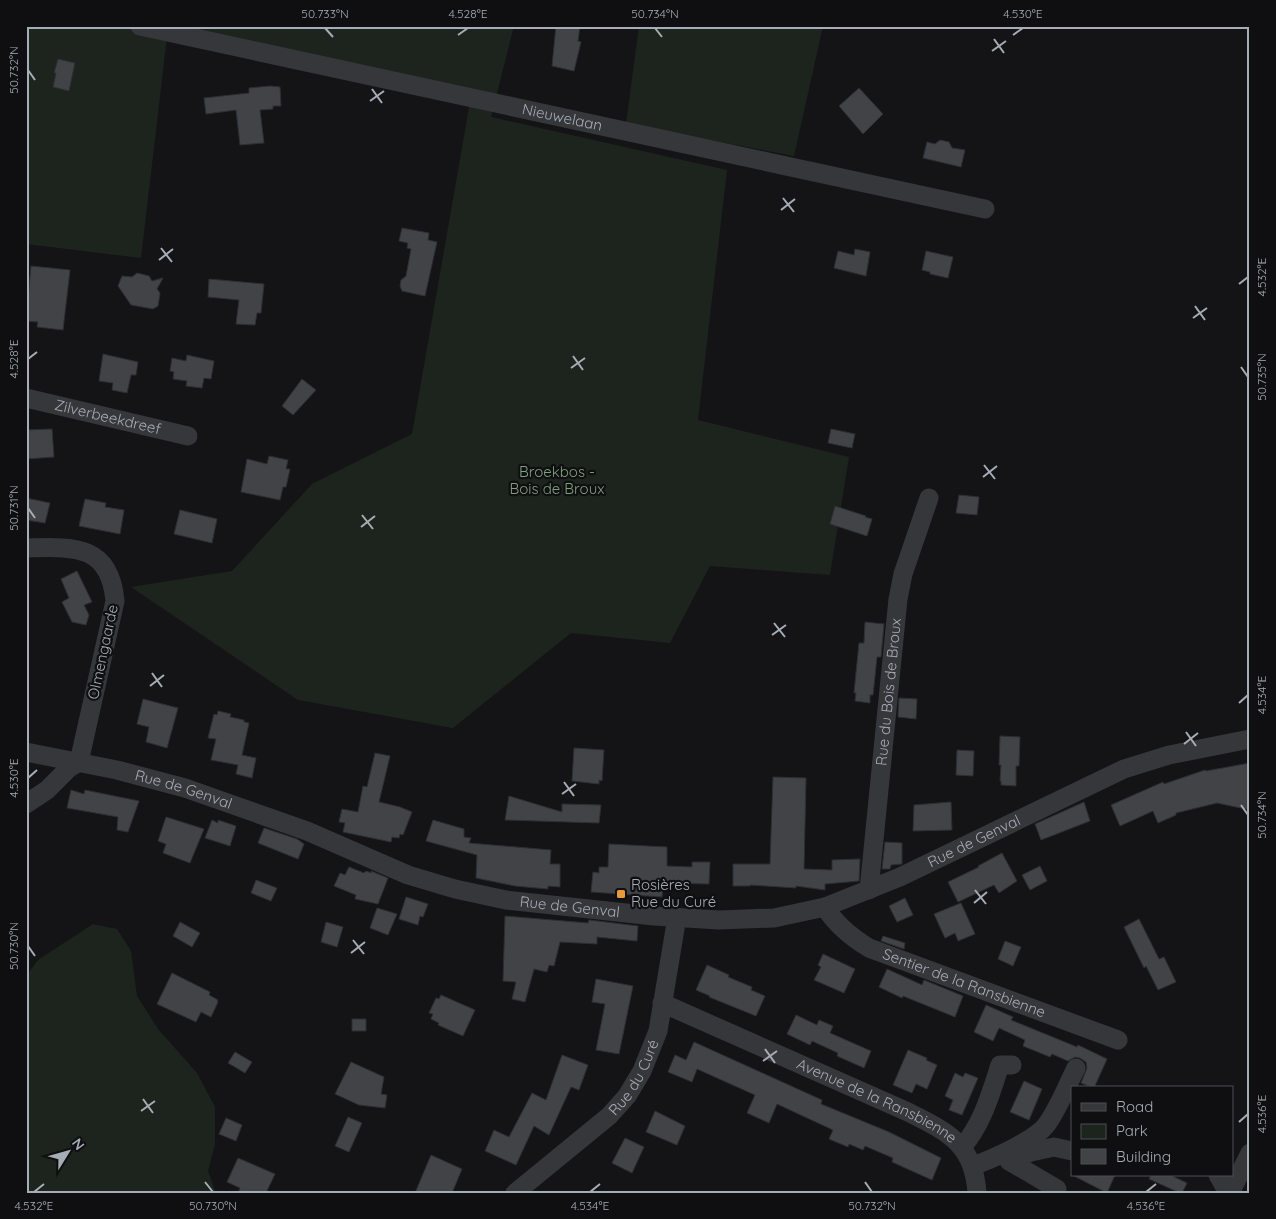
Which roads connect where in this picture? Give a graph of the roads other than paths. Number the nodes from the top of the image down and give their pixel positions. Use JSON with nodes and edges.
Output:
{"nodes":[{"id":1,"x":140,"y":26,"type":"edge"},
{"id":2,"x":985,"y":209,"type":"dead end"},
{"id":3,"x":26,"y":398,"type":"edge"},
{"id":4,"x":188,"y":436,"type":"dead end"},
{"id":5,"x":928,"y":498,"type":"dead end"},
{"id":6,"x":26,"y":548,"type":"edge"},
{"id":7,"x":1250,"y":739,"type":"edge"},
{"id":8,"x":26,"y":752,"type":"edge"},
{"id":9,"x":78,"y":762,"type":"junction"},
{"id":10,"x":26,"y":804,"type":"edge"},
{"id":11,"x":869,"y":890,"type":"junction"},
{"id":12,"x":824,"y":907,"type":"junction"},
{"id":13,"x":677,"y":918,"type":"junction"},
{"id":14,"x":662,"y":1004,"type":"junction"},
{"id":15,"x":1118,"y":1040,"type":"dead end"},
{"id":16,"x":1003,"y":1063,"type":"dead end"},
{"id":17,"x":1076,"y":1068,"type":"dead end"},
{"id":18,"x":962,"y":1147,"type":"junction"},
{"id":19,"x":1071,"y":1151,"type":"edge"},
{"id":20,"x":1250,"y":1153,"type":"edge"},
{"id":21,"x":1002,"y":1159,"type":"junction"},
{"id":22,"x":972,"y":1166,"type":"junction"},
{"id":23,"x":1219,"y":1176,"type":"edge"},
{"id":24,"x":1057,"y":1189,"type":"dead end"},
{"id":25,"x":515,"y":1193,"type":"edge"},
{"id":26,"x":977,"y":1193,"type":"edge"},
{"id":27,"x":1229,"y":1193,"type":"edge"}],
"edges":[{"from":1,"to":2,"type":"street","name":"Nieuwelaan"},
{"from":3,"to":4,"type":"street","name":"Zilverbeekdreef"},
{"from":5,"to":11,"type":"street","name":"Rue du Bois de Broux"},
{"from":6,"to":9,"type":"street","name":"Olmengaarde"},
{"from":7,"to":11,"type":"street","name":"Rue de Genval"},
{"from":8,"to":9,"type":"street","name":"Rue de Genval"},
{"from":9,"to":10,"type":"street"},
{"from":9,"to":13,"type":"street","name":"Rue de Genval"},
{"from":11,"to":12,"type":"street","name":"Rue de Genval"},
{"from":12,"to":13,"type":"street","name":"Rue de Genval"},
{"from":12,"to":15,"type":"street","name":"Sentier de la Ransbienne"},
{"from":13,"to":14,"type":"street","name":"Rue du Curé"},
{"from":14,"to":18,"type":"street","name":"Avenue de la Ransbienne"},
{"from":14,"to":25,"type":"street","name":"Rue du Curé"},
{"from":16,"to":18,"type":"street"},
{"from":17,"to":21,"type":"street"},
{"from":18,"to":22,"type":"street","name":"Avenue de la Ransbienne"},
{"from":19,"to":21,"type":"street"},
{"from":20,"to":27,"type":"street"},
{"from":21,"to":22,"type":"street"},
{"from":21,"to":24,"type":"street"},
{"from":22,"to":26,"type":"street","name":"Avenue de la Ransbienne"},
{"from":23,"to":27,"type":"street"}]}
